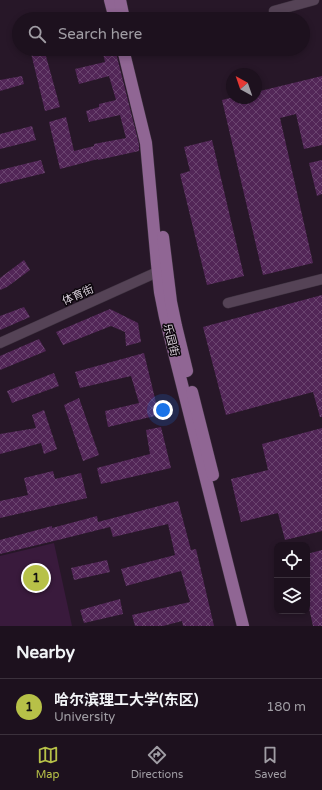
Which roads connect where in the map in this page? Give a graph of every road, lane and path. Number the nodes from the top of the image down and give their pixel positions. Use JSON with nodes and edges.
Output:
{"nodes":[{"id":1,"x":110,"y":0,"type":"edge"},
{"id":2,"x":120,"y":0,"type":"edge"},
{"id":3,"x":314,"y":0,"type":"edge"},
{"id":4,"x":274,"y":11,"type":"dead end"},
{"id":5,"x":113,"y":12,"type":"edge"},
{"id":6,"x":123,"y":12,"type":"edge"},
{"id":7,"x":125,"y":56,"type":"edge"},
{"id":8,"x":133,"y":56,"type":"edge"},
{"id":9,"x":162,"y":269,"type":"junction"},
{"id":10,"x":322,"y":279,"type":"edge"},
{"id":11,"x":228,"y":303,"type":"dead end"},
{"id":12,"x":0,"y":343,"type":"edge"},
{"id":13,"x":243,"y":626,"type":"edge"},
{"id":14,"x":250,"y":626,"type":"edge"}],
"edges":[{"from":1,"to":5,"type":"main road"},
{"from":2,"to":6,"type":"main road"},
{"from":3,"to":4,"type":"street"},
{"from":7,"to":9,"type":"main road","name":"乐园街"},
{"from":8,"to":9,"type":"main road","name":"乐园街"},
{"from":9,"to":12,"type":"street","name":"体育街"},
{"from":9,"to":13,"type":"main road","name":"乐园街"},
{"from":9,"to":14,"type":"main road","name":"乐园街"},
{"from":10,"to":11,"type":"street"}]}
